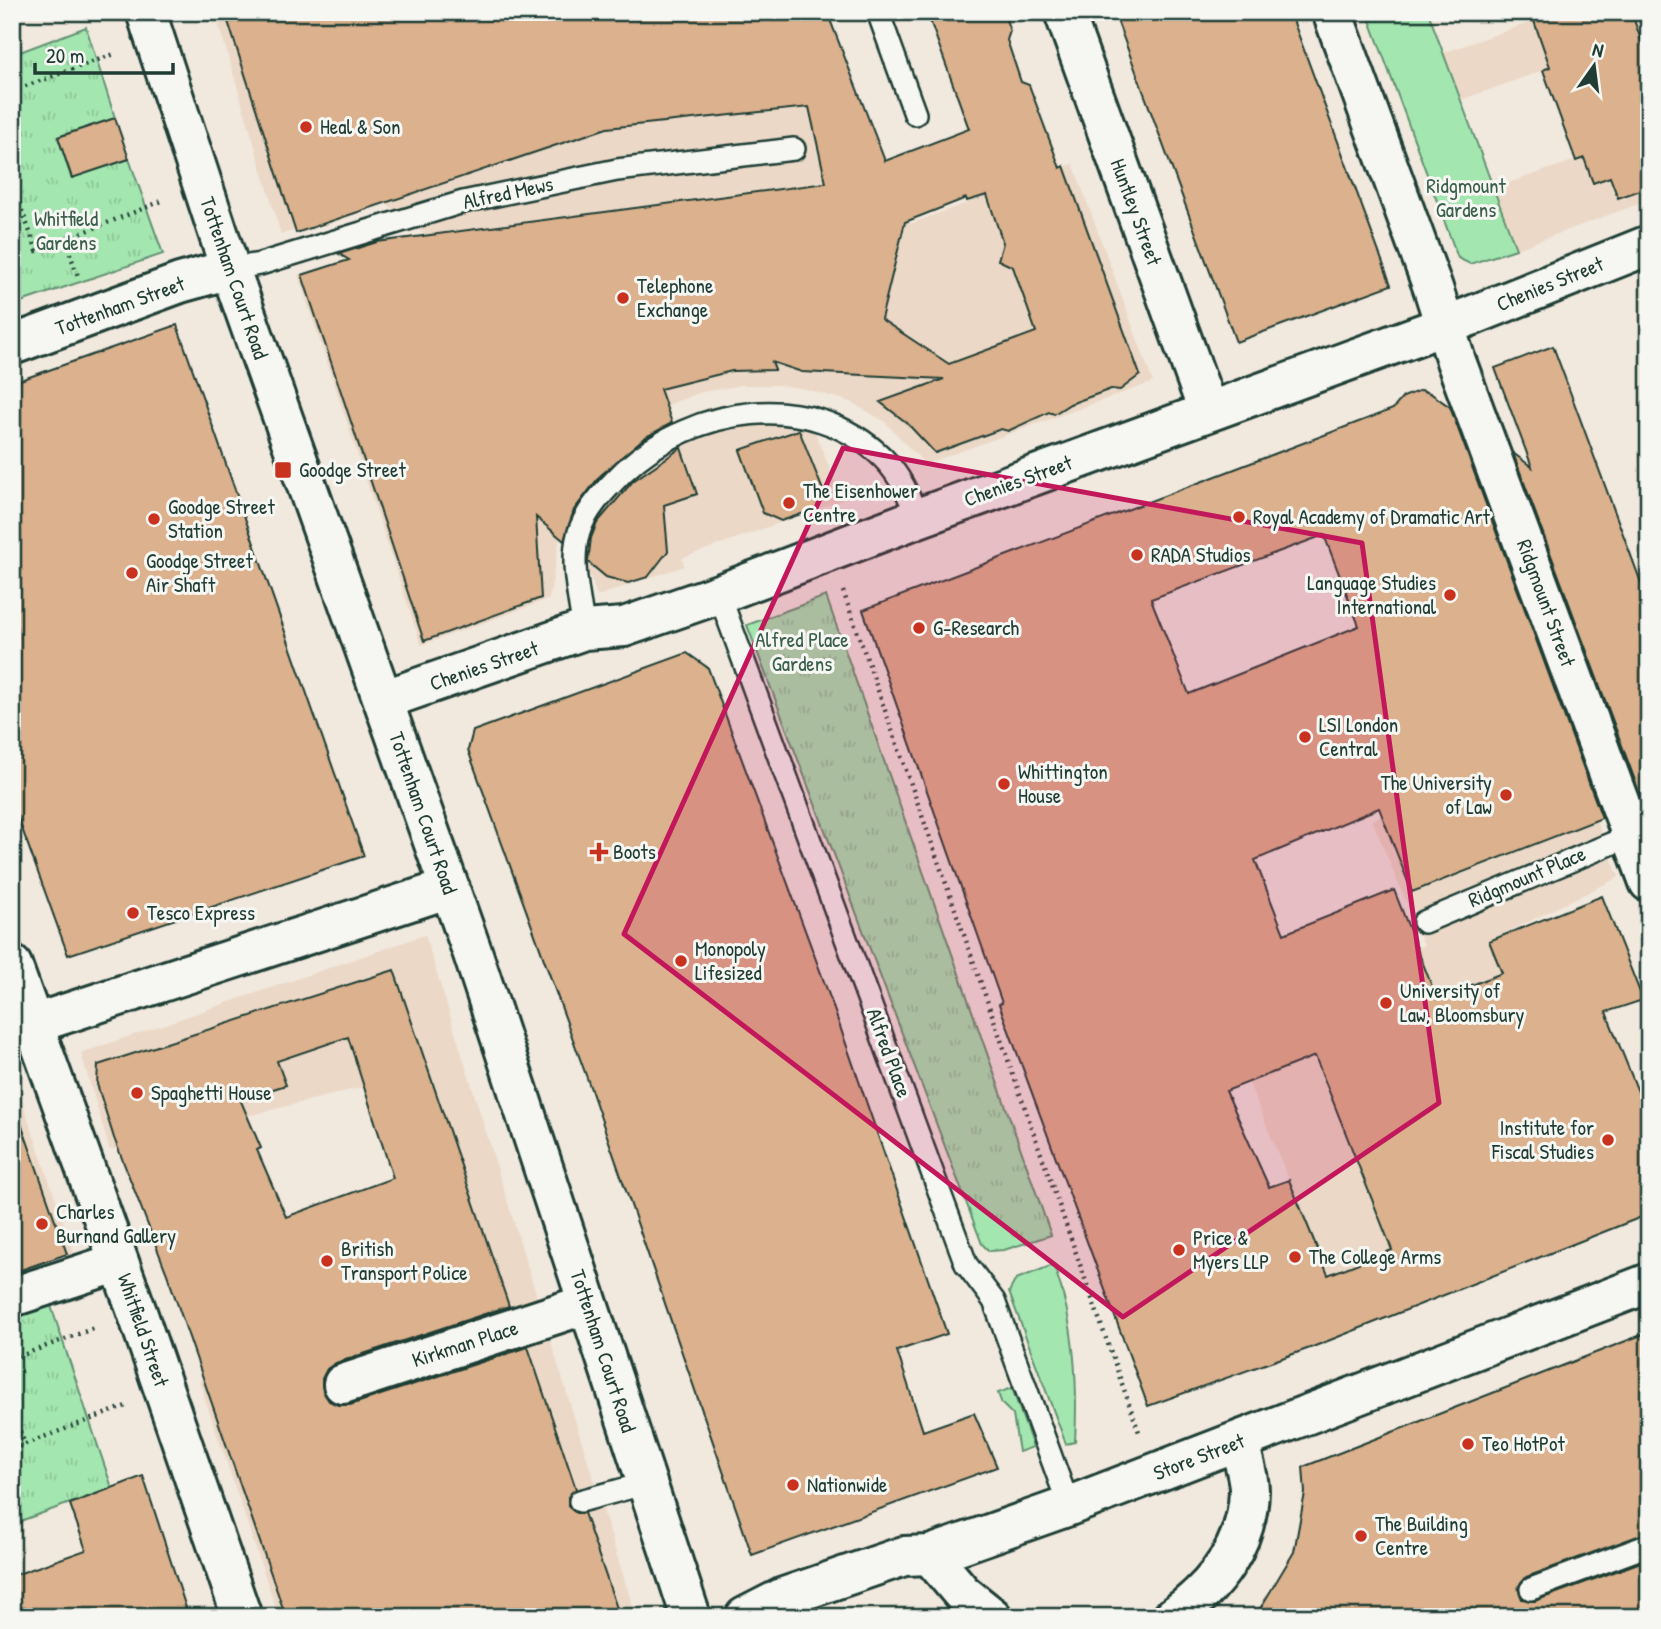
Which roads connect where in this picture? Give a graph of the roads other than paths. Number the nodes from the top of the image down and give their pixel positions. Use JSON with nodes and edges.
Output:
{"nodes":[{"id":1,"x":146,"y":12,"type":"edge"},
{"id":2,"x":877,"y":12,"type":"edge"},
{"id":3,"x":1064,"y":12,"type":"edge"},
{"id":4,"x":1332,"y":12,"type":"edge"},
{"id":5,"x":915,"y":114,"type":"dead end"},
{"id":6,"x":794,"y":149,"type":"dead end"},
{"id":7,"x":1649,"y":245,"type":"edge"},
{"id":8,"x":230,"y":269,"type":"junction"},
{"id":9,"x":1446,"y":324,"type":"junction"},
{"id":10,"x":12,"y":345,"type":"edge"},
{"id":11,"x":1208,"y":411,"type":"junction"},
{"id":12,"x":918,"y":518,"type":"junction"},
{"id":13,"x":719,"y":594,"type":"junction"},
{"id":14,"x":584,"y":630,"type":"junction"},
{"id":15,"x":383,"y":700,"type":"junction"},
{"id":16,"x":1632,"y":835,"type":"junction"},
{"id":17,"x":1649,"y":882,"type":"edge"},
{"id":18,"x":450,"y":888,"type":"junction"},
{"id":19,"x":1424,"y":922,"type":"dead end"},
{"id":20,"x":12,"y":965,"type":"edge"},
{"id":21,"x":23,"y":1027,"type":"edge"},
{"id":22,"x":119,"y":1262,"type":"junction"},
{"id":23,"x":1649,"y":1283,"type":"edge"},
{"id":24,"x":12,"y":1297,"type":"edge"},
{"id":25,"x":587,"y":1304,"type":"junction"},
{"id":26,"x":343,"y":1384,"type":"dead end"},
{"id":27,"x":1239,"y":1442,"type":"junction"},
{"id":28,"x":647,"y":1483,"type":"junction"},
{"id":29,"x":580,"y":1502,"type":"dead end"},
{"id":30,"x":1069,"y":1506,"type":"junction"},
{"id":31,"x":1649,"y":1545,"type":"edge"},
{"id":32,"x":930,"y":1555,"type":"junction"},
{"id":33,"x":1531,"y":1589,"type":"dead end"},
{"id":34,"x":242,"y":1617,"type":"edge"},
{"id":35,"x":691,"y":1617,"type":"edge"},
{"id":36,"x":745,"y":1617,"type":"edge"},
{"id":37,"x":992,"y":1617,"type":"edge"},
{"id":38,"x":1172,"y":1617,"type":"edge"}],
"edges":[{"from":1,"to":8,"type":"street","name":"Tottenham Court Road"},
{"from":2,"to":5,"type":"lane"},
{"from":3,"to":11,"type":"street","name":"Huntley Street"},
{"from":4,"to":9,"type":"street"},
{"from":6,"to":8,"type":"lane","name":"Alfred Mews"},
{"from":7,"to":9,"type":"street","name":"Chenies Street"},
{"from":8,"to":10,"type":"street","name":"Tottenham Street"},
{"from":8,"to":15,"type":"street","name":"Tottenham Court Road"},
{"from":9,"to":11,"type":"street","name":"Chenies Street"},
{"from":9,"to":16,"type":"street","name":"Ridgmount Street"},
{"from":11,"to":12,"type":"street","name":"Chenies Street"},
{"from":12,"to":13,"type":"street","name":"Chenies Street"},
{"from":12,"to":14,"type":"lane"},
{"from":13,"to":14,"type":"street","name":"Chenies Street"},
{"from":13,"to":30,"type":"lane","name":"Alfred Place"},
{"from":14,"to":15,"type":"street","name":"Chenies Street"},
{"from":15,"to":18,"type":"street","name":"Tottenham Court Road"},
{"from":16,"to":17,"type":"street","name":"Ridgmount Street"},
{"from":16,"to":19,"type":"lane","name":"Ridgmount Place"},
{"from":18,"to":21,"type":"street"},
{"from":18,"to":25,"type":"street","name":"Tottenham Court Road"},
{"from":20,"to":21,"type":"street","name":"Whitfield Street"},
{"from":21,"to":22,"type":"street","name":"Whitfield Street"},
{"from":22,"to":24,"type":"street"},
{"from":22,"to":34,"type":"street","name":"Whitfield Street"},
{"from":23,"to":27,"type":"street","name":"Store Street"},
{"from":25,"to":26,"type":"street","name":"Kirkman Place"},
{"from":25,"to":28,"type":"street","name":"Tottenham Court Road"},
{"from":27,"to":30,"type":"street","name":"Store Street"},
{"from":27,"to":38,"type":"street"},
{"from":28,"to":29,"type":"lane"},
{"from":28,"to":35,"type":"street","name":"Tottenham Court Road"},
{"from":30,"to":32,"type":"street","name":"Store Street"},
{"from":31,"to":33,"type":"lane"},
{"from":32,"to":36,"type":"street","name":"Store Street"},
{"from":32,"to":37,"type":"street"}]}
